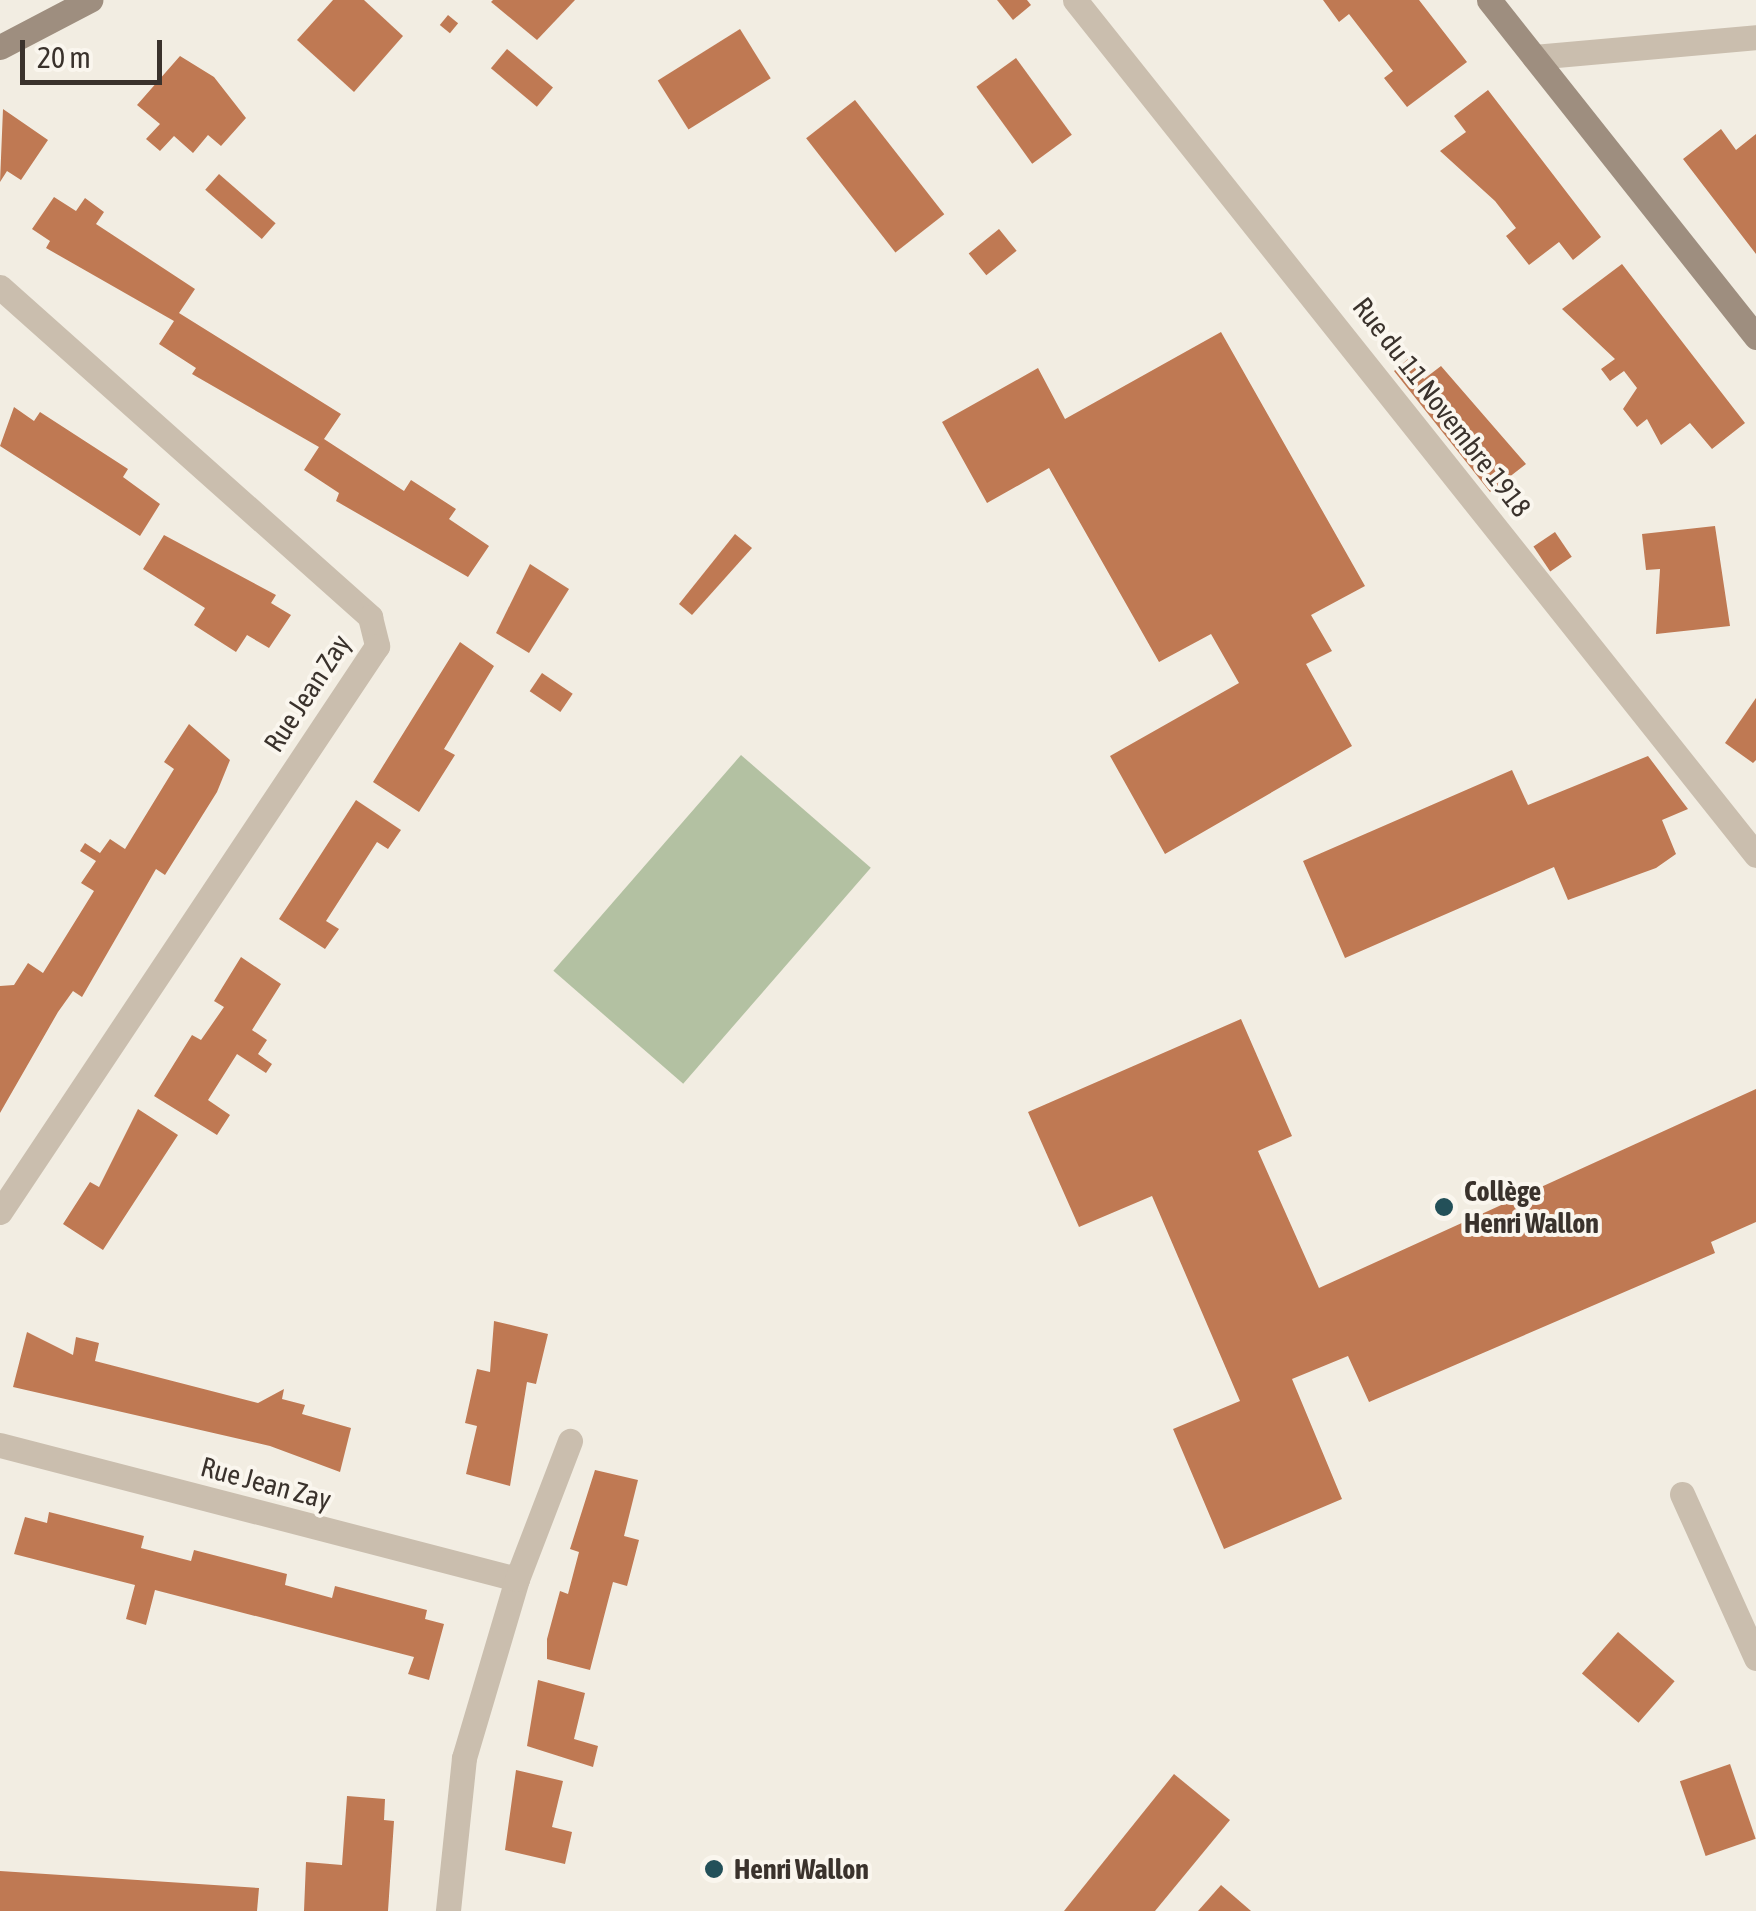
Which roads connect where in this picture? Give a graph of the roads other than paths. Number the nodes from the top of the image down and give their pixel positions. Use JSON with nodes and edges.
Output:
{"nodes":[{"id":1,"x":90,"y":0,"type":"edge"},
{"id":2,"x":1075,"y":0,"type":"edge"},
{"id":3,"x":1489,"y":0,"type":"edge"},
{"id":4,"x":1756,"y":37,"type":"edge"},
{"id":5,"x":0,"y":48,"type":"edge"},
{"id":6,"x":1534,"y":57,"type":"junction"},
{"id":7,"x":0,"y":288,"type":"edge"},
{"id":8,"x":1756,"y":337,"type":"edge"},
{"id":9,"x":1756,"y":855,"type":"edge"},
{"id":10,"x":0,"y":1212,"type":"edge"},
{"id":11,"x":570,"y":1441,"type":"dead end"},
{"id":12,"x":0,"y":1445,"type":"edge"},
{"id":13,"x":1682,"y":1494,"type":"dead end"},
{"id":14,"x":516,"y":1579,"type":"junction"},
{"id":15,"x":1756,"y":1658,"type":"edge"},
{"id":16,"x":448,"y":1911,"type":"edge"}],
"edges":[{"from":1,"to":5,"type":"street"},
{"from":2,"to":9,"type":"street","name":"Rue du 11 Novembre 1918"},
{"from":3,"to":6,"type":"street"},
{"from":4,"to":6,"type":"street"},
{"from":6,"to":8,"type":"street"},
{"from":7,"to":10,"type":"street","name":"Rue Jean Zay"},
{"from":11,"to":14,"type":"street"},
{"from":12,"to":14,"type":"street","name":"Rue Jean Zay"},
{"from":13,"to":15,"type":"street"},
{"from":14,"to":16,"type":"street"}]}
